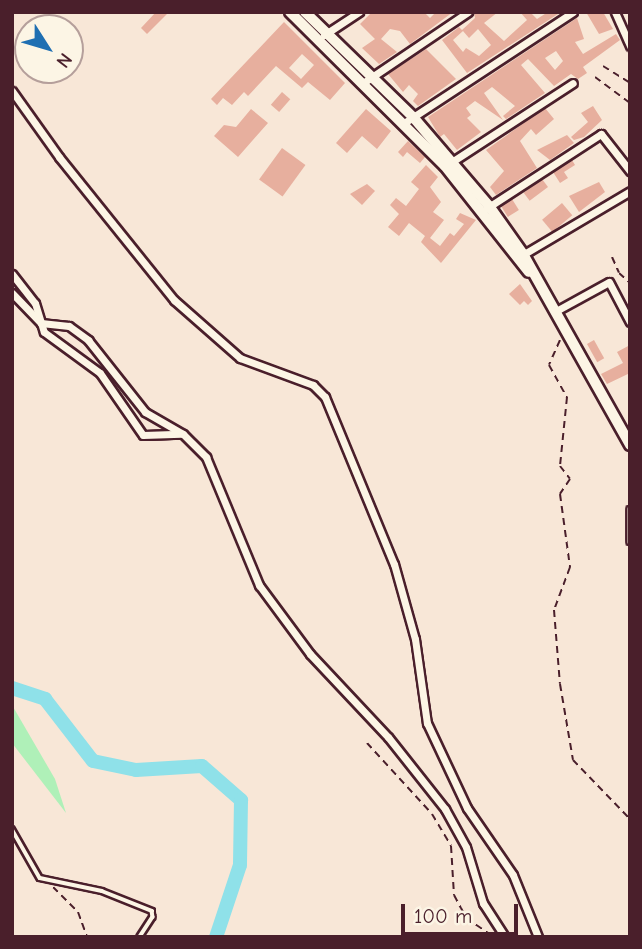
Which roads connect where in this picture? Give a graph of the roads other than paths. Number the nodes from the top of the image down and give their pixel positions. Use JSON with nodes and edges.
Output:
{"nodes":[{"id":1,"x":289,"y":12,"type":"edge"},
{"id":2,"x":305,"y":12,"type":"edge"},
{"id":3,"x":359,"y":12,"type":"edge"},
{"id":4,"x":468,"y":12,"type":"edge"},
{"id":5,"x":573,"y":12,"type":"edge"},
{"id":6,"x":615,"y":12,"type":"edge"},
{"id":7,"x":322,"y":36,"type":"junction"},
{"id":8,"x":630,"y":46,"type":"edge"},
{"id":9,"x":367,"y":80,"type":"junction"},
{"id":10,"x":573,"y":83,"type":"dead end"},
{"id":11,"x":12,"y":91,"type":"edge"},
{"id":12,"x":408,"y":120,"type":"junction"},
{"id":13,"x":449,"y":163,"type":"junction"},
{"id":14,"x":630,"y":171,"type":"edge"},
{"id":15,"x":630,"y":191,"type":"edge"},
{"id":16,"x":485,"y":209,"type":"junction"},
{"id":17,"x":519,"y":257,"type":"junction"},
{"id":18,"x":12,"y":274,"type":"edge"},
{"id":19,"x":12,"y":293,"type":"edge"},
{"id":20,"x":555,"y":311,"type":"junction"},
{"id":21,"x":41,"y":323,"type":"junction"},
{"id":22,"x":630,"y":323,"type":"edge"},
{"id":23,"x":183,"y":434,"type":"junction"},
{"id":24,"x":628,"y":437,"type":"edge"},
{"id":25,"x":630,"y":509,"type":"edge"},
{"id":26,"x":630,"y":542,"type":"edge"},
{"id":27,"x":12,"y":829,"type":"edge"},
{"id":28,"x":140,"y":937,"type":"edge"},
{"id":29,"x":505,"y":937,"type":"edge"},
{"id":30,"x":538,"y":937,"type":"edge"}],
"edges":[{"from":1,"to":7,"type":"main road"},
{"from":2,"to":7,"type":"main road"},
{"from":3,"to":7,"type":"street"},
{"from":4,"to":9,"type":"street"},
{"from":5,"to":12,"type":"street"},
{"from":6,"to":8,"type":"street"},
{"from":7,"to":9,"type":"main road"},
{"from":9,"to":12,"type":"main road"},
{"from":10,"to":13,"type":"street"},
{"from":11,"to":30,"type":"street"},
{"from":12,"to":13,"type":"main road"},
{"from":13,"to":16,"type":"main road"},
{"from":14,"to":16,"type":"street"},
{"from":15,"to":17,"type":"street"},
{"from":16,"to":17,"type":"main road"},
{"from":17,"to":20,"type":"main road"},
{"from":18,"to":21,"type":"street"},
{"from":19,"to":21,"type":"street"},
{"from":20,"to":22,"type":"street"},
{"from":20,"to":24,"type":"main road"},
{"from":21,"to":23,"type":"street"},
{"from":21,"to":23,"type":"street"},
{"from":23,"to":29,"type":"street"},
{"from":25,"to":26,"type":"lane"},
{"from":27,"to":28,"type":"lane"}]}
